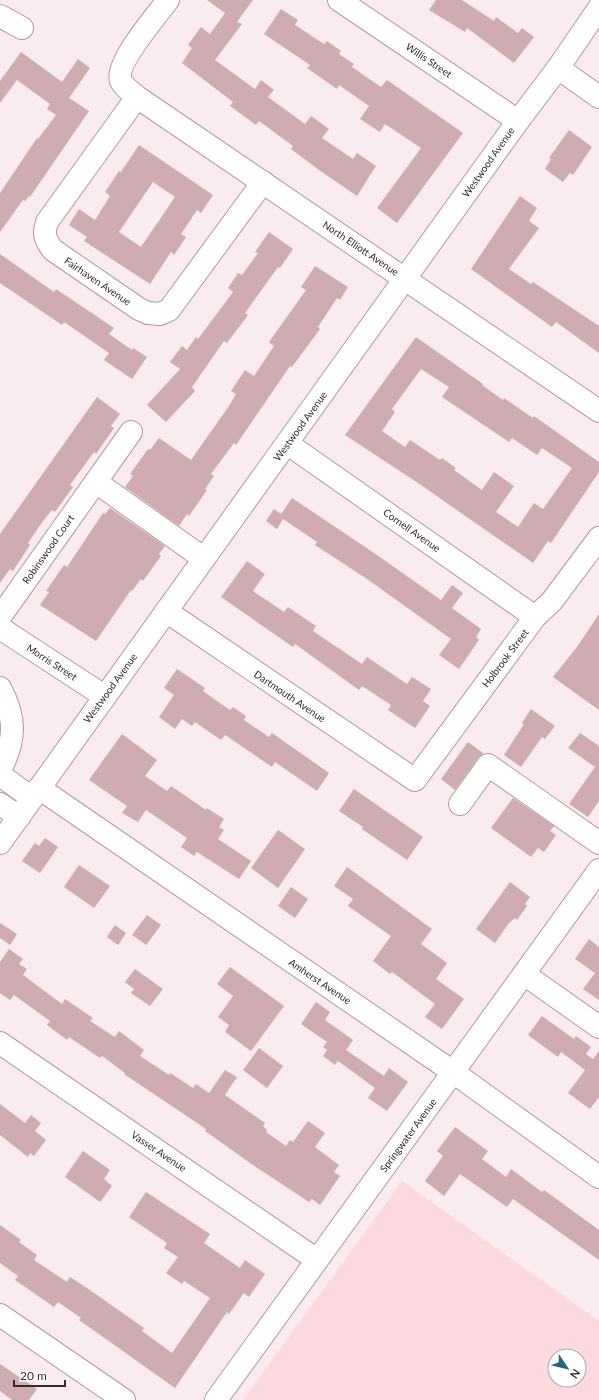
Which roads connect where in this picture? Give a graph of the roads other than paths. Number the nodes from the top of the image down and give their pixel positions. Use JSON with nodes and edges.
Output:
{"nodes":[{"id":1,"x":168,"y":0,"type":"edge"},
{"id":2,"x":339,"y":0,"type":"edge"},
{"id":3,"x":599,"y":8,"type":"edge"},
{"id":4,"x":0,"y":16,"type":"edge"},
{"id":5,"x":22,"y":28,"type":"dead end"},
{"id":6,"x":558,"y":68,"type":"junction"},
{"id":7,"x":130,"y":91,"type":"junction"},
{"id":8,"x":599,"y":97,"type":"edge"},
{"id":9,"x":518,"y":121,"type":"junction"},
{"id":10,"x":262,"y":182,"type":"junction"},
{"id":11,"x":406,"y":278,"type":"junction"},
{"id":12,"x":599,"y":411,"type":"edge"},
{"id":13,"x":131,"y":432,"type":"dead end"},
{"id":14,"x":288,"y":444,"type":"junction"},
{"id":15,"x":96,"y":482,"type":"junction"},
{"id":16,"x":599,"y":538,"type":"edge"},
{"id":17,"x":203,"y":558,"type":"junction"},
{"id":18,"x":166,"y":611,"type":"junction"},
{"id":19,"x":0,"y":617,"type":"edge"},
{"id":20,"x":536,"y":617,"type":"junction"},
{"id":21,"x":0,"y":628,"type":"edge"},
{"id":22,"x":0,"y":688,"type":"edge"},
{"id":23,"x":104,"y":696,"type":"junction"},
{"id":24,"x":0,"y":770,"type":"edge"},
{"id":25,"x":0,"y":775,"type":"edge"},
{"id":26,"x":415,"y":780,"type":"joint"},
{"id":27,"x":36,"y":793,"type":"junction"},
{"id":28,"x":0,"y":804,"type":"edge"},
{"id":29,"x":460,"y":804,"type":"dead end"},
{"id":30,"x":19,"y":817,"type":"junction"},
{"id":31,"x":0,"y":843,"type":"edge"},
{"id":32,"x":599,"y":843,"type":"edge"},
{"id":33,"x":599,"y":870,"type":"edge"},
{"id":34,"x":524,"y":974,"type":"junction"},
{"id":35,"x":599,"y":1027,"type":"edge"},
{"id":36,"x":0,"y":1043,"type":"edge"},
{"id":37,"x":453,"y":1072,"type":"junction"},
{"id":38,"x":599,"y":1177,"type":"edge"},
{"id":39,"x":317,"y":1260,"type":"junction"},
{"id":40,"x":0,"y":1315,"type":"edge"},
{"id":41,"x":124,"y":1400,"type":"edge"},
{"id":42,"x":216,"y":1400,"type":"edge"}],
"edges":[{"from":1,"to":7,"type":"street"},
{"from":2,"to":9,"type":"street","name":"Willis Street"},
{"from":3,"to":6,"type":"street","name":"Westwood Avenue"},
{"from":4,"to":5,"type":"street"},
{"from":6,"to":8,"type":"street"},
{"from":6,"to":9,"type":"street","name":"Westwood Avenue"},
{"from":7,"to":10,"type":"street","name":"North Elliott Avenue"},
{"from":7,"to":10,"type":"street","name":"Fairhaven Avenue"},
{"from":9,"to":11,"type":"street","name":"Westwood Avenue"},
{"from":10,"to":11,"type":"street","name":"North Elliott Avenue"},
{"from":11,"to":12,"type":"street","name":"North Elliott Avenue"},
{"from":11,"to":14,"type":"street","name":"Westwood Avenue"},
{"from":13,"to":15,"type":"street","name":"Robinswood Court"},
{"from":14,"to":17,"type":"street","name":"Westwood Avenue"},
{"from":14,"to":20,"type":"street","name":"Cornell Avenue"},
{"from":15,"to":17,"type":"street"},
{"from":15,"to":19,"type":"street","name":"Robinswood Court"},
{"from":16,"to":20,"type":"street","name":"Holbrook Street"},
{"from":17,"to":18,"type":"street","name":"Westwood Avenue"},
{"from":18,"to":23,"type":"street","name":"Westwood Avenue"},
{"from":18,"to":26,"type":"street","name":"Dartmouth Avenue"},
{"from":20,"to":26,"type":"street","name":"Holbrook Street"},
{"from":21,"to":23,"type":"street","name":"Morris Street"},
{"from":22,"to":24,"type":"street"},
{"from":23,"to":27,"type":"street","name":"Westwood Avenue"},
{"from":25,"to":27,"type":"street","name":"Amherst Avenue"},
{"from":27,"to":30,"type":"street","name":"Westwood Avenue"},
{"from":27,"to":37,"type":"street","name":"Amherst Avenue"},
{"from":28,"to":30,"type":"street"},
{"from":29,"to":32,"type":"street"},
{"from":30,"to":31,"type":"street","name":"Westwood Avenue"},
{"from":33,"to":34,"type":"street","name":"Springwater Avenue"},
{"from":34,"to":35,"type":"street"},
{"from":34,"to":37,"type":"street","name":"Springwater Avenue"},
{"from":36,"to":39,"type":"street","name":"Vasser Avenue"},
{"from":37,"to":38,"type":"street","name":"Amherst Avenue"},
{"from":37,"to":39,"type":"street","name":"Springwater Avenue"},
{"from":39,"to":42,"type":"street","name":"Springwater Avenue"},
{"from":40,"to":41,"type":"street"}]}
